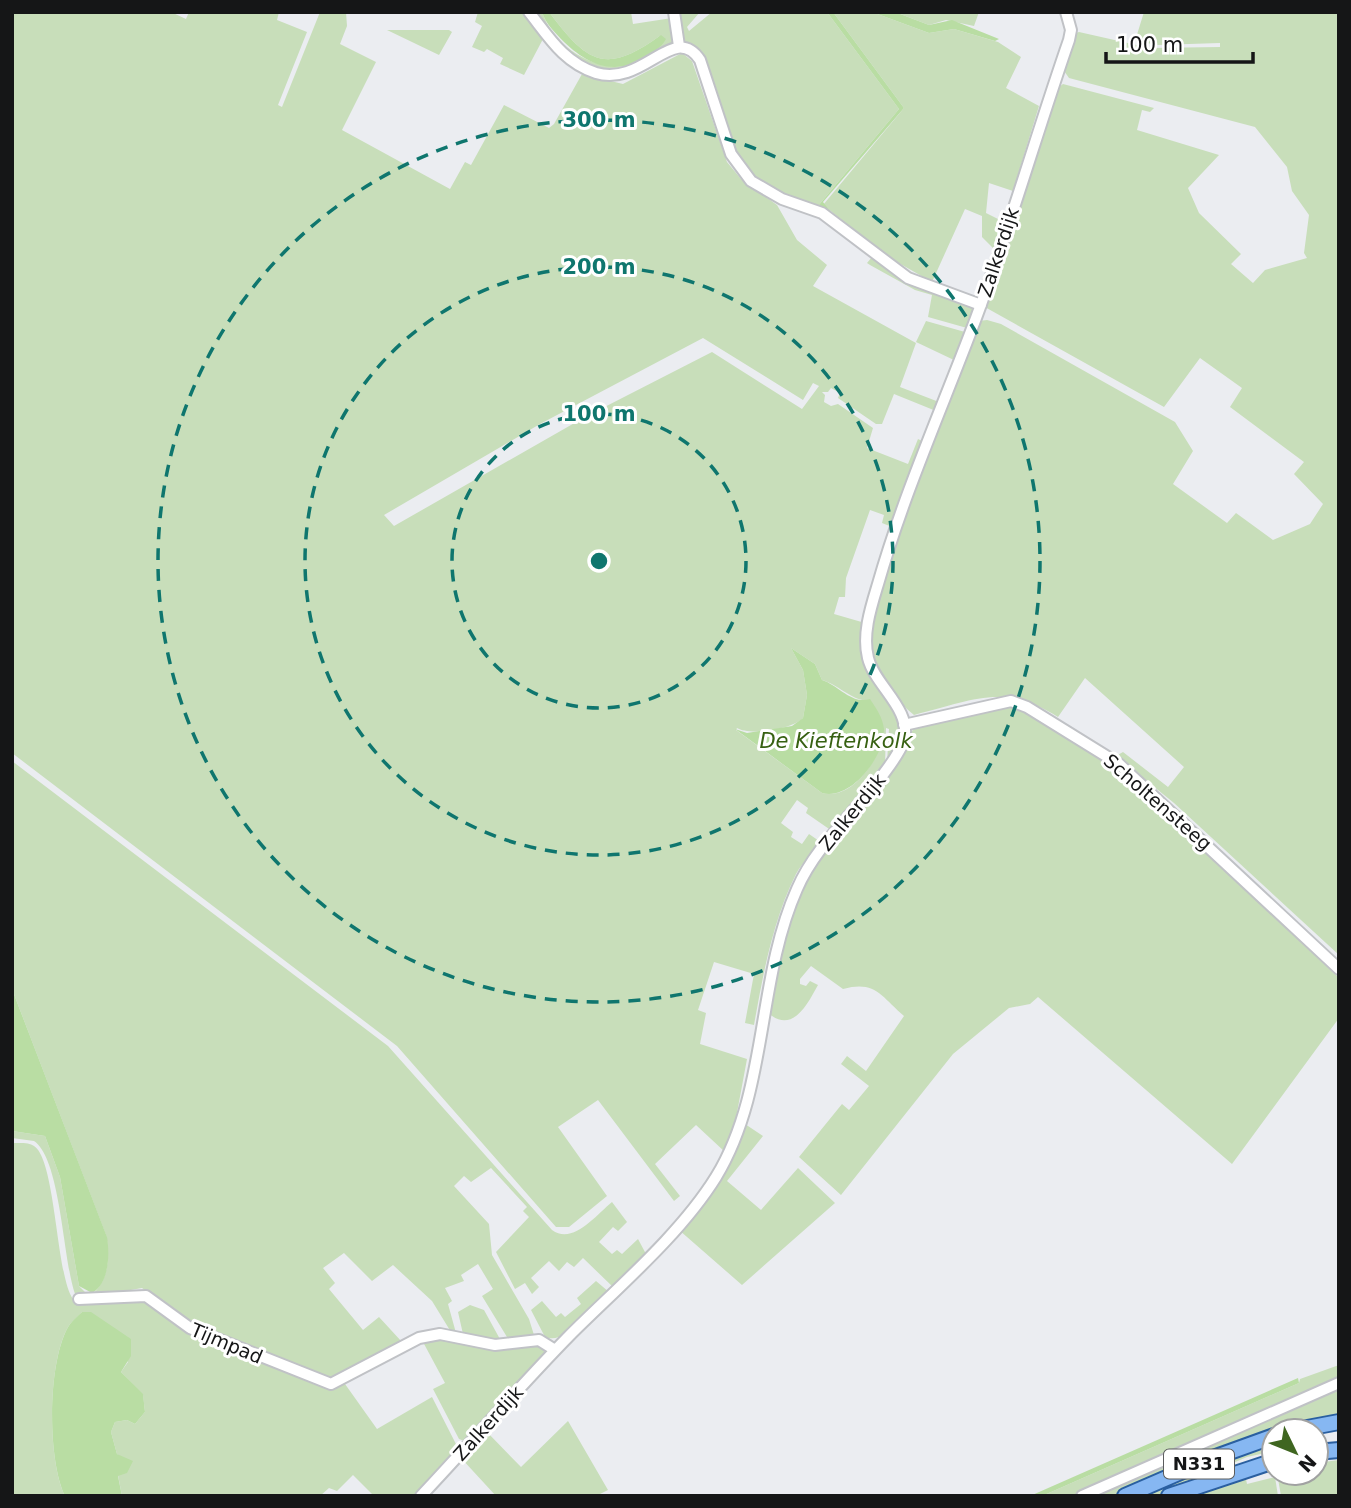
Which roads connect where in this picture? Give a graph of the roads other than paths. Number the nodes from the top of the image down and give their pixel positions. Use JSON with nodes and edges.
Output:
{"nodes":[{"id":1,"x":529,"y":12,"type":"edge"},
{"id":2,"x":674,"y":12,"type":"edge"},
{"id":3,"x":1066,"y":12,"type":"edge"},
{"id":4,"x":679,"y":46,"type":"junction"},
{"id":5,"x":981,"y":305,"type":"junction"},
{"id":6,"x":904,"y":725,"type":"junction"},
{"id":7,"x":1339,"y":969,"type":"edge"},
{"id":8,"x":79,"y":1299,"type":"dead end"},
{"id":9,"x":555,"y":1350,"type":"junction"},
{"id":10,"x":1339,"y":1383,"type":"edge"},
{"id":11,"x":1260,"y":1441,"type":"edge"},
{"id":12,"x":1260,"y":1466,"type":"edge"},
{"id":13,"x":421,"y":1496,"type":"edge"},
{"id":14,"x":1082,"y":1496,"type":"edge"},
{"id":15,"x":1125,"y":1496,"type":"edge"},
{"id":16,"x":1169,"y":1496,"type":"edge"}],
"edges":[{"from":1,"to":4,"type":"street"},
{"from":2,"to":4,"type":"street"},
{"from":3,"to":5,"type":"street","name":"Zalkerdijk"},
{"from":4,"to":5,"type":"street"},
{"from":5,"to":6,"type":"street","name":"Zalkerdijk"},
{"from":6,"to":7,"type":"street","name":"Scholtensteeg"},
{"from":6,"to":9,"type":"street","name":"Zalkerdijk"},
{"from":8,"to":9,"type":"street","name":"Tijmpad"},
{"from":9,"to":13,"type":"street","name":"Zalkerdijk"},
{"from":10,"to":14,"type":"street"},
{"from":11,"to":15,"type":"main road","number":"N331"},
{"from":12,"to":16,"type":"main road","number":"N331"}]}
